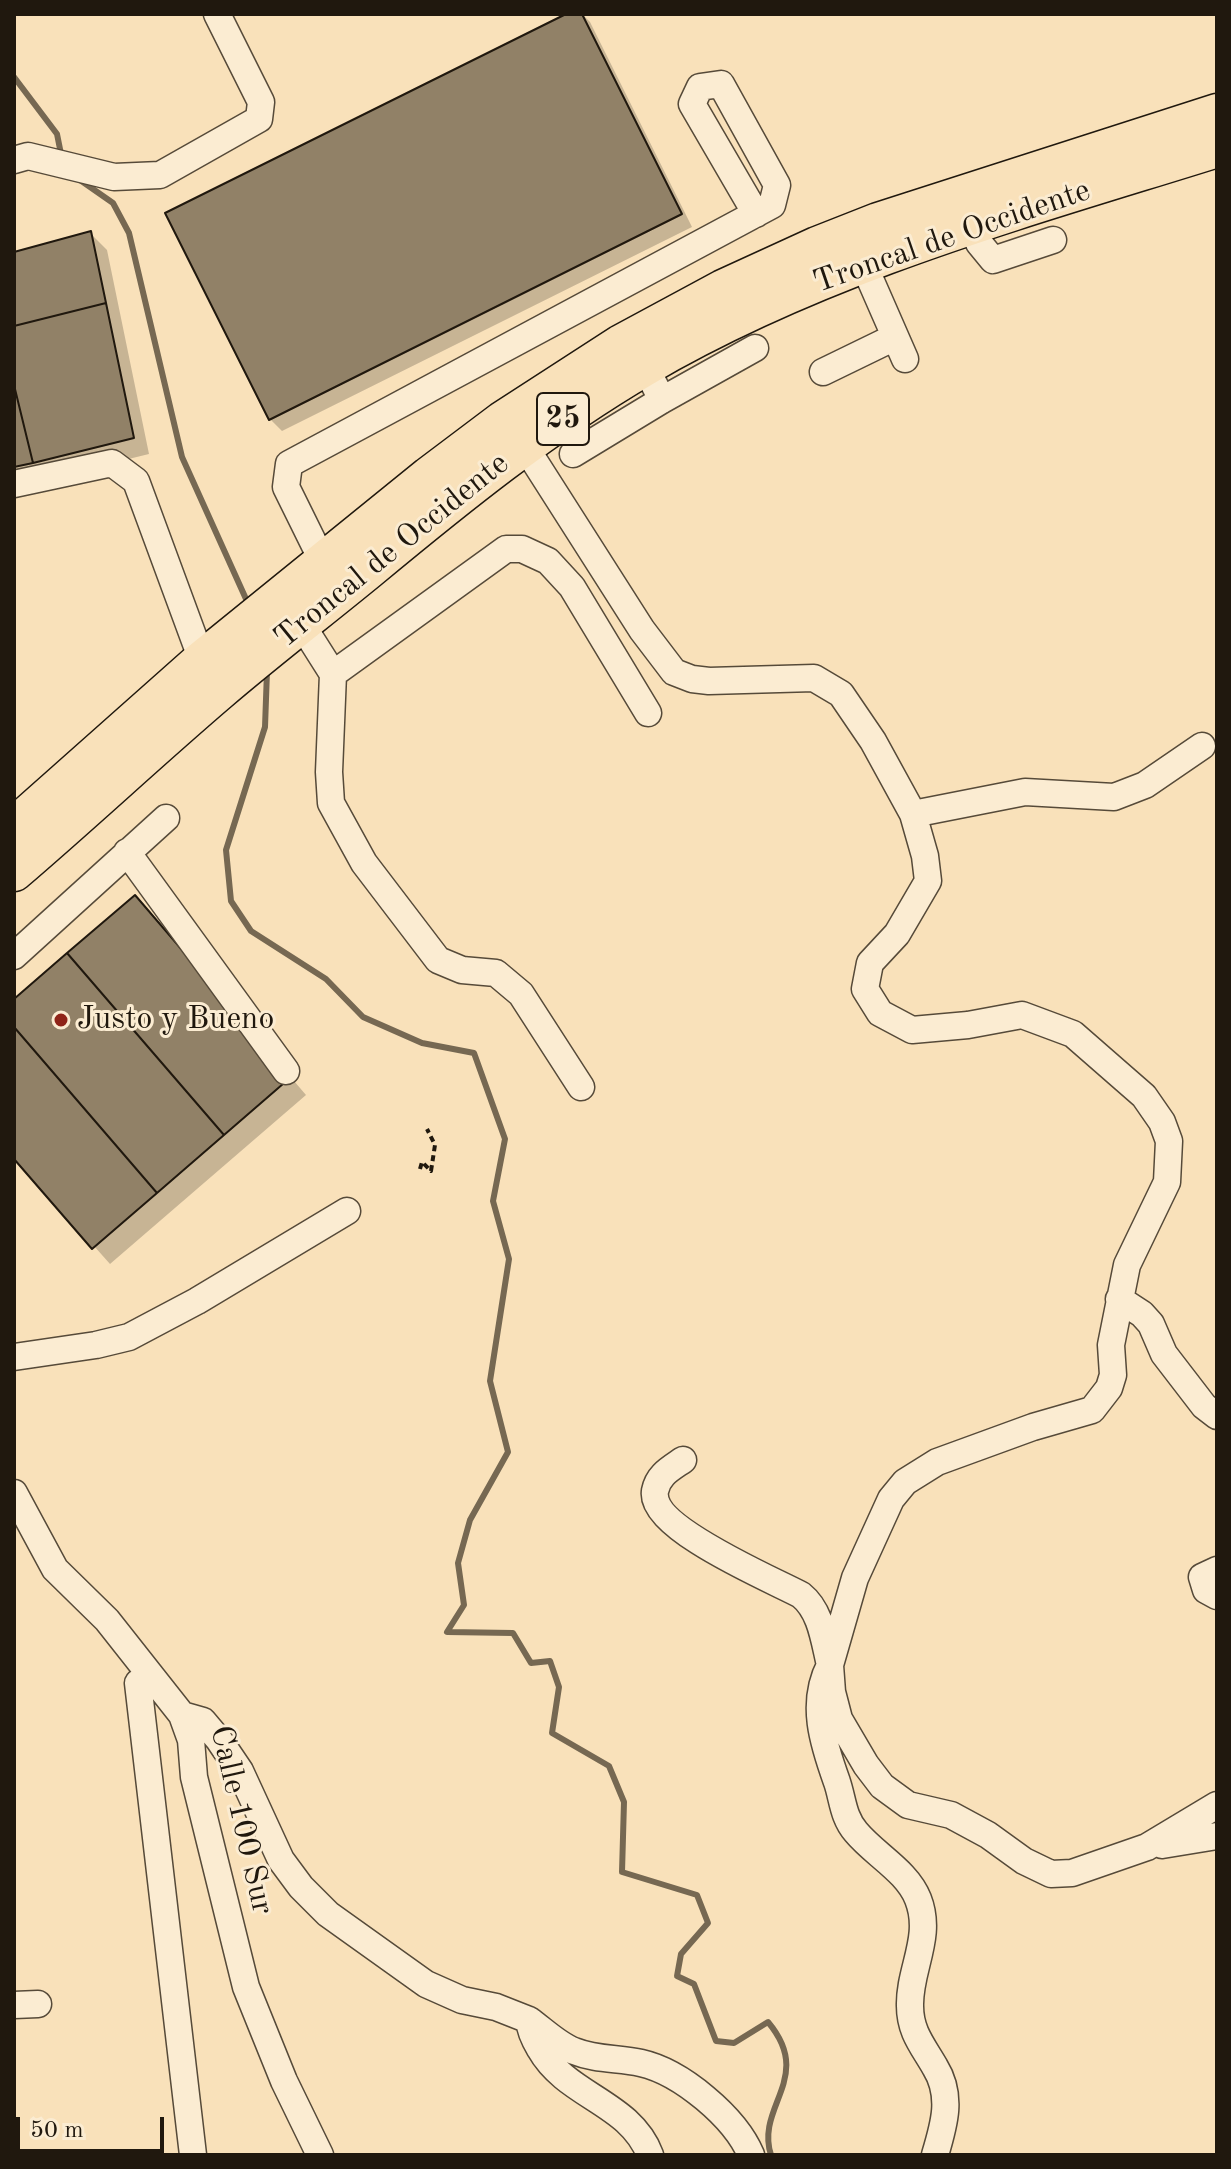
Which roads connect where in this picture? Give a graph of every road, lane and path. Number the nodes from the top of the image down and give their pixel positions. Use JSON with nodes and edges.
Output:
{"nodes":[{"id":1,"x":217,"y":14,"type":"edge"},
{"id":2,"x":1217,"y":113,"type":"edge"},
{"id":3,"x":1217,"y":148,"type":"edge"},
{"id":4,"x":14,"y":160,"type":"edge"},
{"id":5,"x":756,"y":214,"type":"dead end"},
{"id":6,"x":972,"y":225,"type":"junction"},
{"id":7,"x":1053,"y":240,"type":"dead end"},
{"id":8,"x":863,"y":263,"type":"junction"},
{"id":9,"x":755,"y":348,"type":"dead end"},
{"id":10,"x":645,"y":366,"type":"junction"},
{"id":11,"x":823,"y":372,"type":"dead end"},
{"id":12,"x":662,"y":400,"type":"junction"},
{"id":13,"x":524,"y":445,"type":"junction"},
{"id":14,"x":573,"y":454,"type":"dead end"},
{"id":15,"x":14,"y":484,"type":"edge"},
{"id":16,"x":323,"y":562,"type":"junction"},
{"id":17,"x":302,"y":625,"type":"junction"},
{"id":18,"x":202,"y":660,"type":"junction"},
{"id":19,"x":333,"y":674,"type":"junction"},
{"id":20,"x":648,"y":713,"type":"dead end"},
{"id":21,"x":1202,"y":746,"type":"dead end"},
{"id":22,"x":913,"y":814,"type":"junction"},
{"id":23,"x":166,"y":818,"type":"dead end"},
{"id":24,"x":72,"y":822,"type":"junction"},
{"id":25,"x":14,"y":827,"type":"edge"},
{"id":26,"x":127,"y":852,"type":"junction"},
{"id":27,"x":14,"y":872,"type":"edge"},
{"id":28,"x":14,"y":881,"type":"edge"},
{"id":29,"x":14,"y":956,"type":"edge"},
{"id":30,"x":286,"y":1071,"type":"dead end"},
{"id":31,"x":581,"y":1087,"type":"dead end"},
{"id":32,"x":427,"y":1129,"type":"dead end"},
{"id":33,"x":420,"y":1169,"type":"dead end"},
{"id":34,"x":347,"y":1211,"type":"dead end"},
{"id":35,"x":1119,"y":1299,"type":"junction"},
{"id":36,"x":14,"y":1357,"type":"edge"},
{"id":37,"x":1217,"y":1416,"type":"edge"},
{"id":38,"x":683,"y":1460,"type":"dead end"},
{"id":39,"x":14,"y":1493,"type":"edge"},
{"id":40,"x":1217,"y":1570,"type":"edge"},
{"id":41,"x":1217,"y":1596,"type":"edge"},
{"id":42,"x":830,"y":1665,"type":"junction"},
{"id":43,"x":138,"y":1683,"type":"dead end"},
{"id":44,"x":182,"y":1715,"type":"junction"},
{"id":45,"x":1217,"y":1805,"type":"edge"},
{"id":46,"x":1217,"y":1836,"type":"edge"},
{"id":47,"x":1147,"y":1847,"type":"junction"},
{"id":48,"x":529,"y":2020,"type":"junction"},
{"id":49,"x":193,"y":2155,"type":"edge"},
{"id":50,"x":320,"y":2155,"type":"edge"},
{"id":51,"x":650,"y":2155,"type":"edge"},
{"id":52,"x":751,"y":2155,"type":"edge"},
{"id":53,"x":935,"y":2155,"type":"edge"}],
"edges":[{"from":1,"to":4,"type":"street"},
{"from":2,"to":16,"type":"highway","name":"Troncal de Occidente","number":"25"},
{"from":3,"to":6,"type":"highway","name":"Troncal de Occidente","number":"25"},
{"from":5,"to":16,"type":"street"},
{"from":6,"to":7,"type":"street"},
{"from":6,"to":8,"type":"highway","name":"Troncal de Occidente","number":"25"},
{"from":8,"to":10,"type":"highway","name":"Troncal de Occidente","number":"25"},
{"from":8,"to":11,"type":"street"},
{"from":9,"to":12,"type":"street"},
{"from":10,"to":12,"type":"street"},
{"from":10,"to":13,"type":"highway","name":"Troncal de Occidente","number":"25"},
{"from":12,"to":14,"type":"street"},
{"from":13,"to":17,"type":"highway","name":"Troncal de Occidente","number":"25"},
{"from":13,"to":22,"type":"street"},
{"from":15,"to":18,"type":"street"},
{"from":16,"to":18,"type":"highway","name":"Troncal de Occidente","number":"25"},
{"from":17,"to":19,"type":"street"},
{"from":17,"to":24,"type":"highway","name":"Troncal de Occidente","number":"25"},
{"from":18,"to":25,"type":"highway","name":"Troncal de Occidente","number":"25"},
{"from":19,"to":20,"type":"street"},
{"from":19,"to":31,"type":"street"},
{"from":21,"to":22,"type":"street"},
{"from":22,"to":35,"type":"street"},
{"from":23,"to":26,"type":"street"},
{"from":24,"to":27,"type":"highway","name":"Troncal de Occidente","number":"25"},
{"from":24,"to":28,"type":"highway"},
{"from":26,"to":29,"type":"street"},
{"from":26,"to":30,"type":"street"},
{"from":32,"to":33,"type":"path"},
{"from":34,"to":36,"type":"street"},
{"from":35,"to":37,"type":"street"},
{"from":35,"to":42,"type":"street"},
{"from":38,"to":42,"type":"street"},
{"from":39,"to":44,"type":"street","name":"Calle 100 Sur"},
{"from":40,"to":41,"type":"street"},
{"from":42,"to":47,"type":"street"},
{"from":42,"to":53,"type":"street"},
{"from":43,"to":49,"type":"street"},
{"from":44,"to":48,"type":"street"},
{"from":44,"to":50,"type":"street","name":"Calle 100 Sur"},
{"from":45,"to":47,"type":"street"},
{"from":46,"to":47,"type":"street"},
{"from":48,"to":51,"type":"street"},
{"from":48,"to":52,"type":"street"}]}
